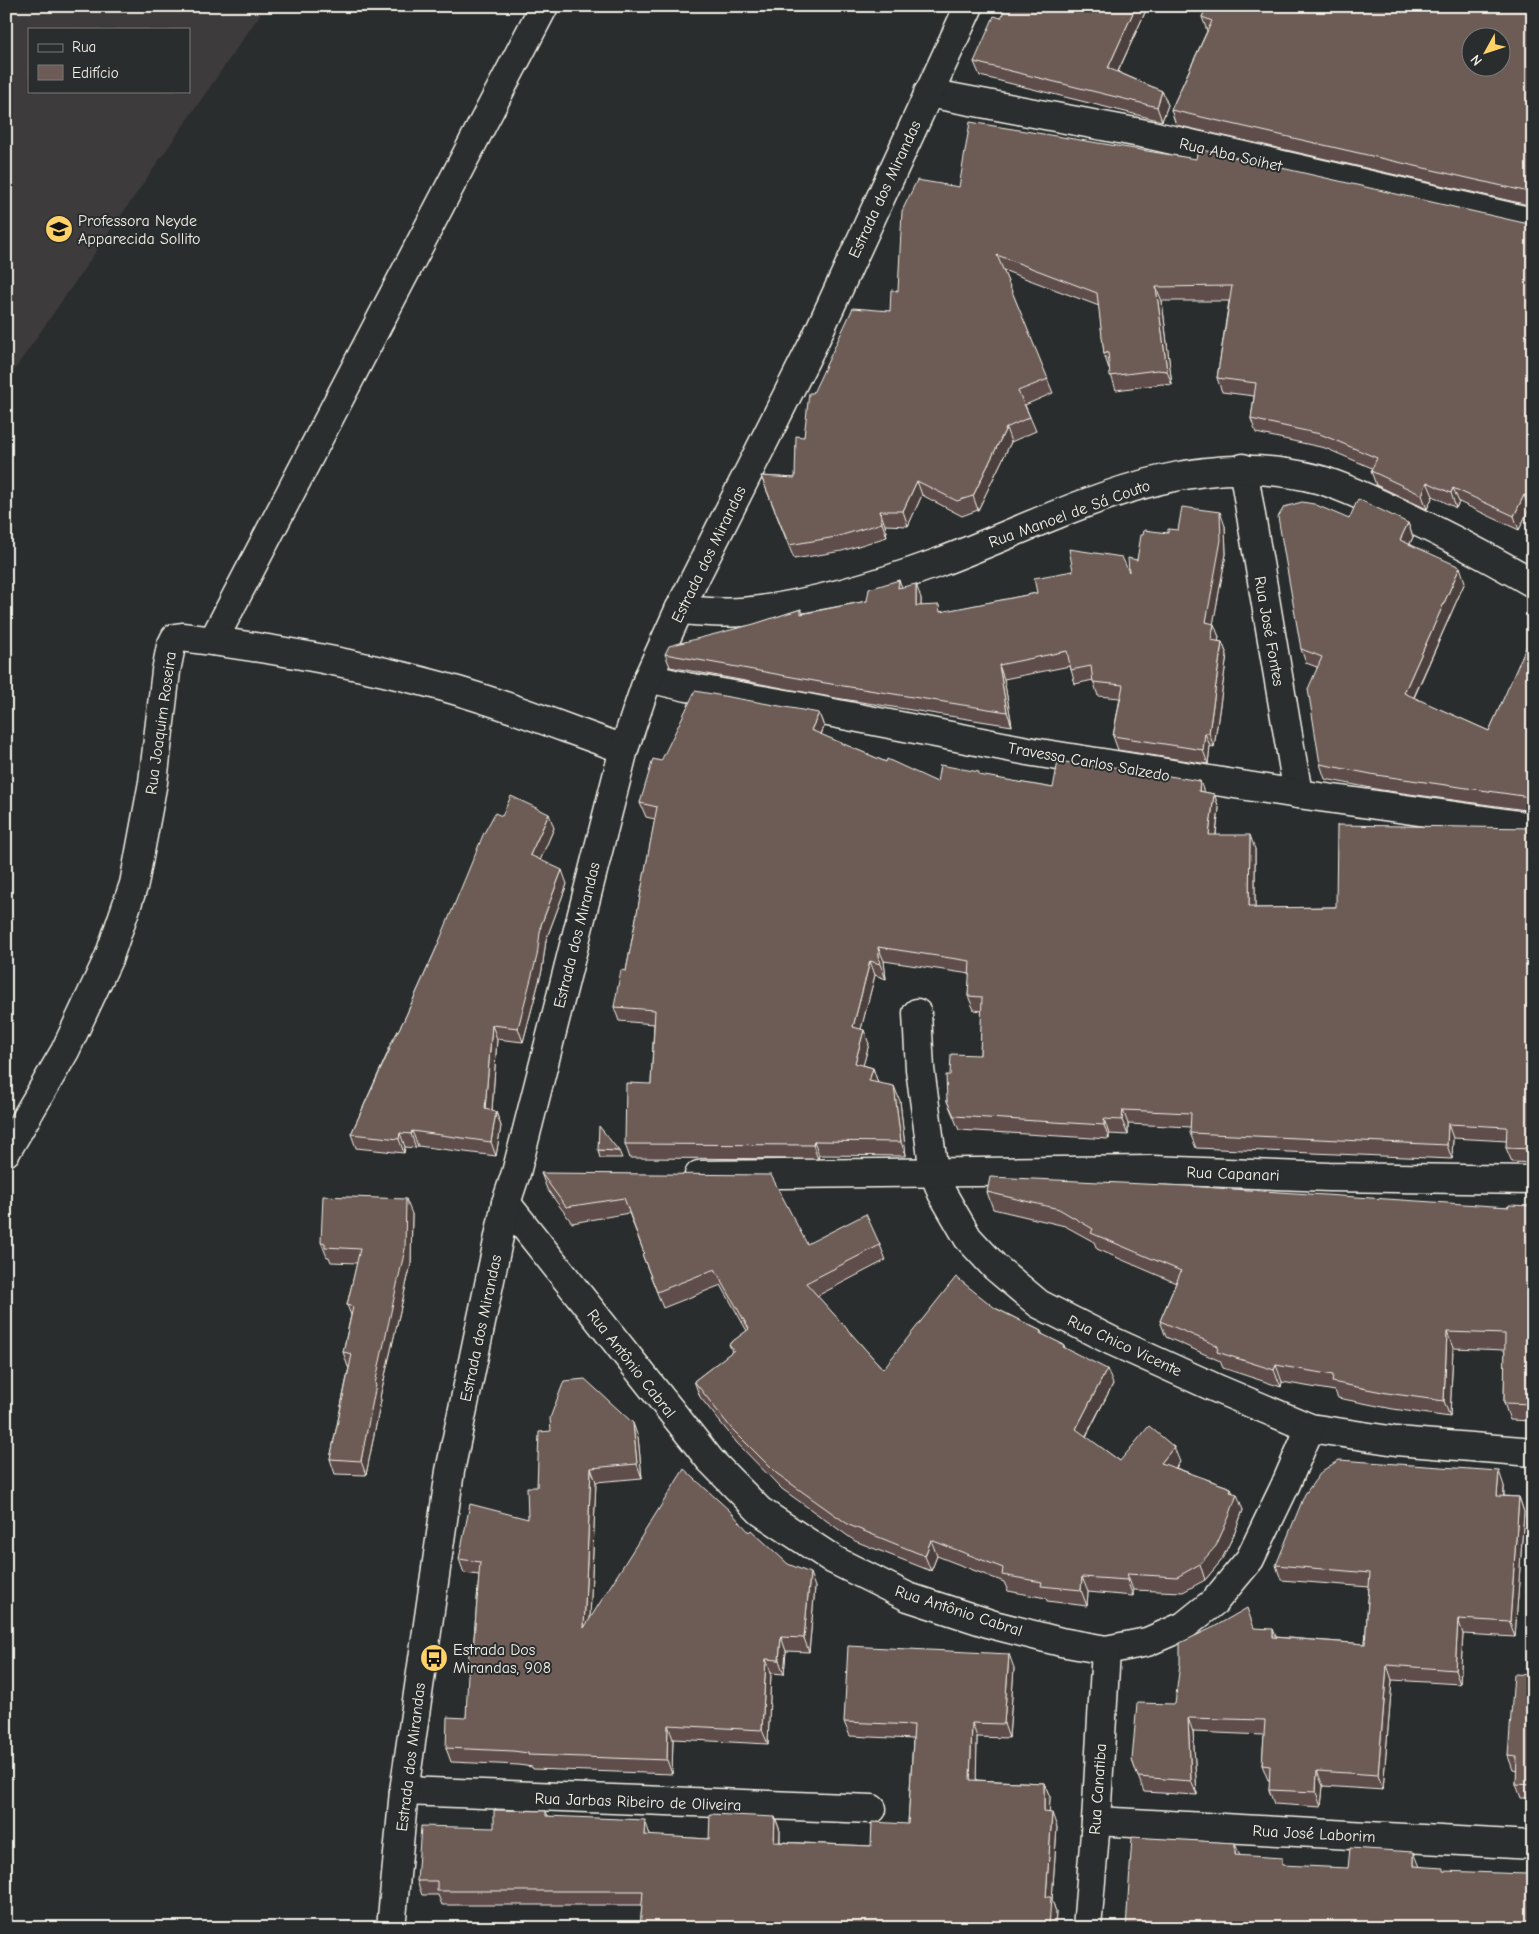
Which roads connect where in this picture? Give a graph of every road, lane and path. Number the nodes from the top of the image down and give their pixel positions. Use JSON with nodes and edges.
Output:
{"nodes":[{"id":1,"x":544,"y":6,"type":"edge"},
{"id":2,"x":969,"y":6,"type":"edge"},
{"id":3,"x":928,"y":93,"type":"junction"},
{"id":4,"x":1533,"y":222,"type":"edge"},
{"id":5,"x":1243,"y":468,"type":"junction"},
{"id":6,"x":1533,"y":583,"type":"edge"},
{"id":7,"x":679,"y":610,"type":"junction"},
{"id":8,"x":213,"y":641,"type":"junction"},
{"id":9,"x":648,"y":678,"type":"junction"},
{"id":10,"x":624,"y":749,"type":"junction"},
{"id":11,"x":1298,"y":794,"type":"junction"},
{"id":12,"x":1533,"y":827,"type":"edge"},
{"id":13,"x":917,"y":1012,"type":"dead end"},
{"id":14,"x":6,"y":1152,"type":"edge"},
{"id":15,"x":934,"y":1172,"type":"junction"},
{"id":16,"x":674,"y":1174,"type":"edge"},
{"id":17,"x":1533,"y":1180,"type":"edge"},
{"id":18,"x":506,"y":1204,"type":"junction"},
{"id":19,"x":1310,"y":1428,"type":"junction"},
{"id":20,"x":1533,"y":1452,"type":"edge"},
{"id":21,"x":1106,"y":1650,"type":"junction"},
{"id":22,"x":404,"y":1791,"type":"junction"},
{"id":23,"x":872,"y":1809,"type":"dead end"},
{"id":24,"x":1096,"y":1822,"type":"junction"},
{"id":25,"x":1533,"y":1844,"type":"edge"},
{"id":26,"x":391,"y":1928,"type":"edge"},
{"id":27,"x":1087,"y":1928,"type":"edge"}],
"edges":[{"from":1,"to":8,"type":"street"},
{"from":2,"to":3,"type":"street","name":"Estrada dos Mirandas"},
{"from":3,"to":4,"type":"street","name":"Rua Aba Soihet"},
{"from":3,"to":7,"type":"street","name":"Estrada dos Mirandas"},
{"from":5,"to":6,"type":"street","name":"Rua Manoel de Sá Couto"},
{"from":5,"to":7,"type":"street","name":"Rua Manoel de Sá Couto"},
{"from":5,"to":11,"type":"street","name":"Rua José Fontes"},
{"from":7,"to":9,"type":"street","name":"Estrada dos Mirandas"},
{"from":8,"to":10,"type":"street","name":"Rua Joaquim Roseira"},
{"from":8,"to":14,"type":"street","name":"Rua Joaquim Roseira"},
{"from":9,"to":10,"type":"street","name":"Estrada dos Mirandas"},
{"from":9,"to":11,"type":"street","name":"Travessa Carlos Salzedo"},
{"from":10,"to":18,"type":"street","name":"Estrada dos Mirandas"},
{"from":11,"to":12,"type":"street","name":"Travessa Carlos Salzedo"},
{"from":13,"to":15,"type":"street","name":"Rua Chico Vicente"},
{"from":15,"to":16,"type":"street","name":"Rua Capanari"},
{"from":15,"to":17,"type":"street","name":"Rua Capanari"},
{"from":15,"to":19,"type":"street","name":"Rua Chico Vicente"},
{"from":18,"to":21,"type":"street","name":"Rua Antônio Cabral"},
{"from":18,"to":22,"type":"street","name":"Estrada dos Mirandas"},
{"from":19,"to":20,"type":"street","name":"Rua Chico Vicente"},
{"from":19,"to":21,"type":"street","name":"Rua Antônio Cabral"},
{"from":21,"to":24,"type":"street","name":"Rua Canatiba"},
{"from":22,"to":23,"type":"street","name":"Rua Jarbas Ribeiro de Oliveira"},
{"from":22,"to":26,"type":"street","name":"Estrada dos Mirandas"},
{"from":24,"to":25,"type":"street","name":"Rua José Laborim"},
{"from":24,"to":27,"type":"street","name":"Rua Canatiba"}]}
